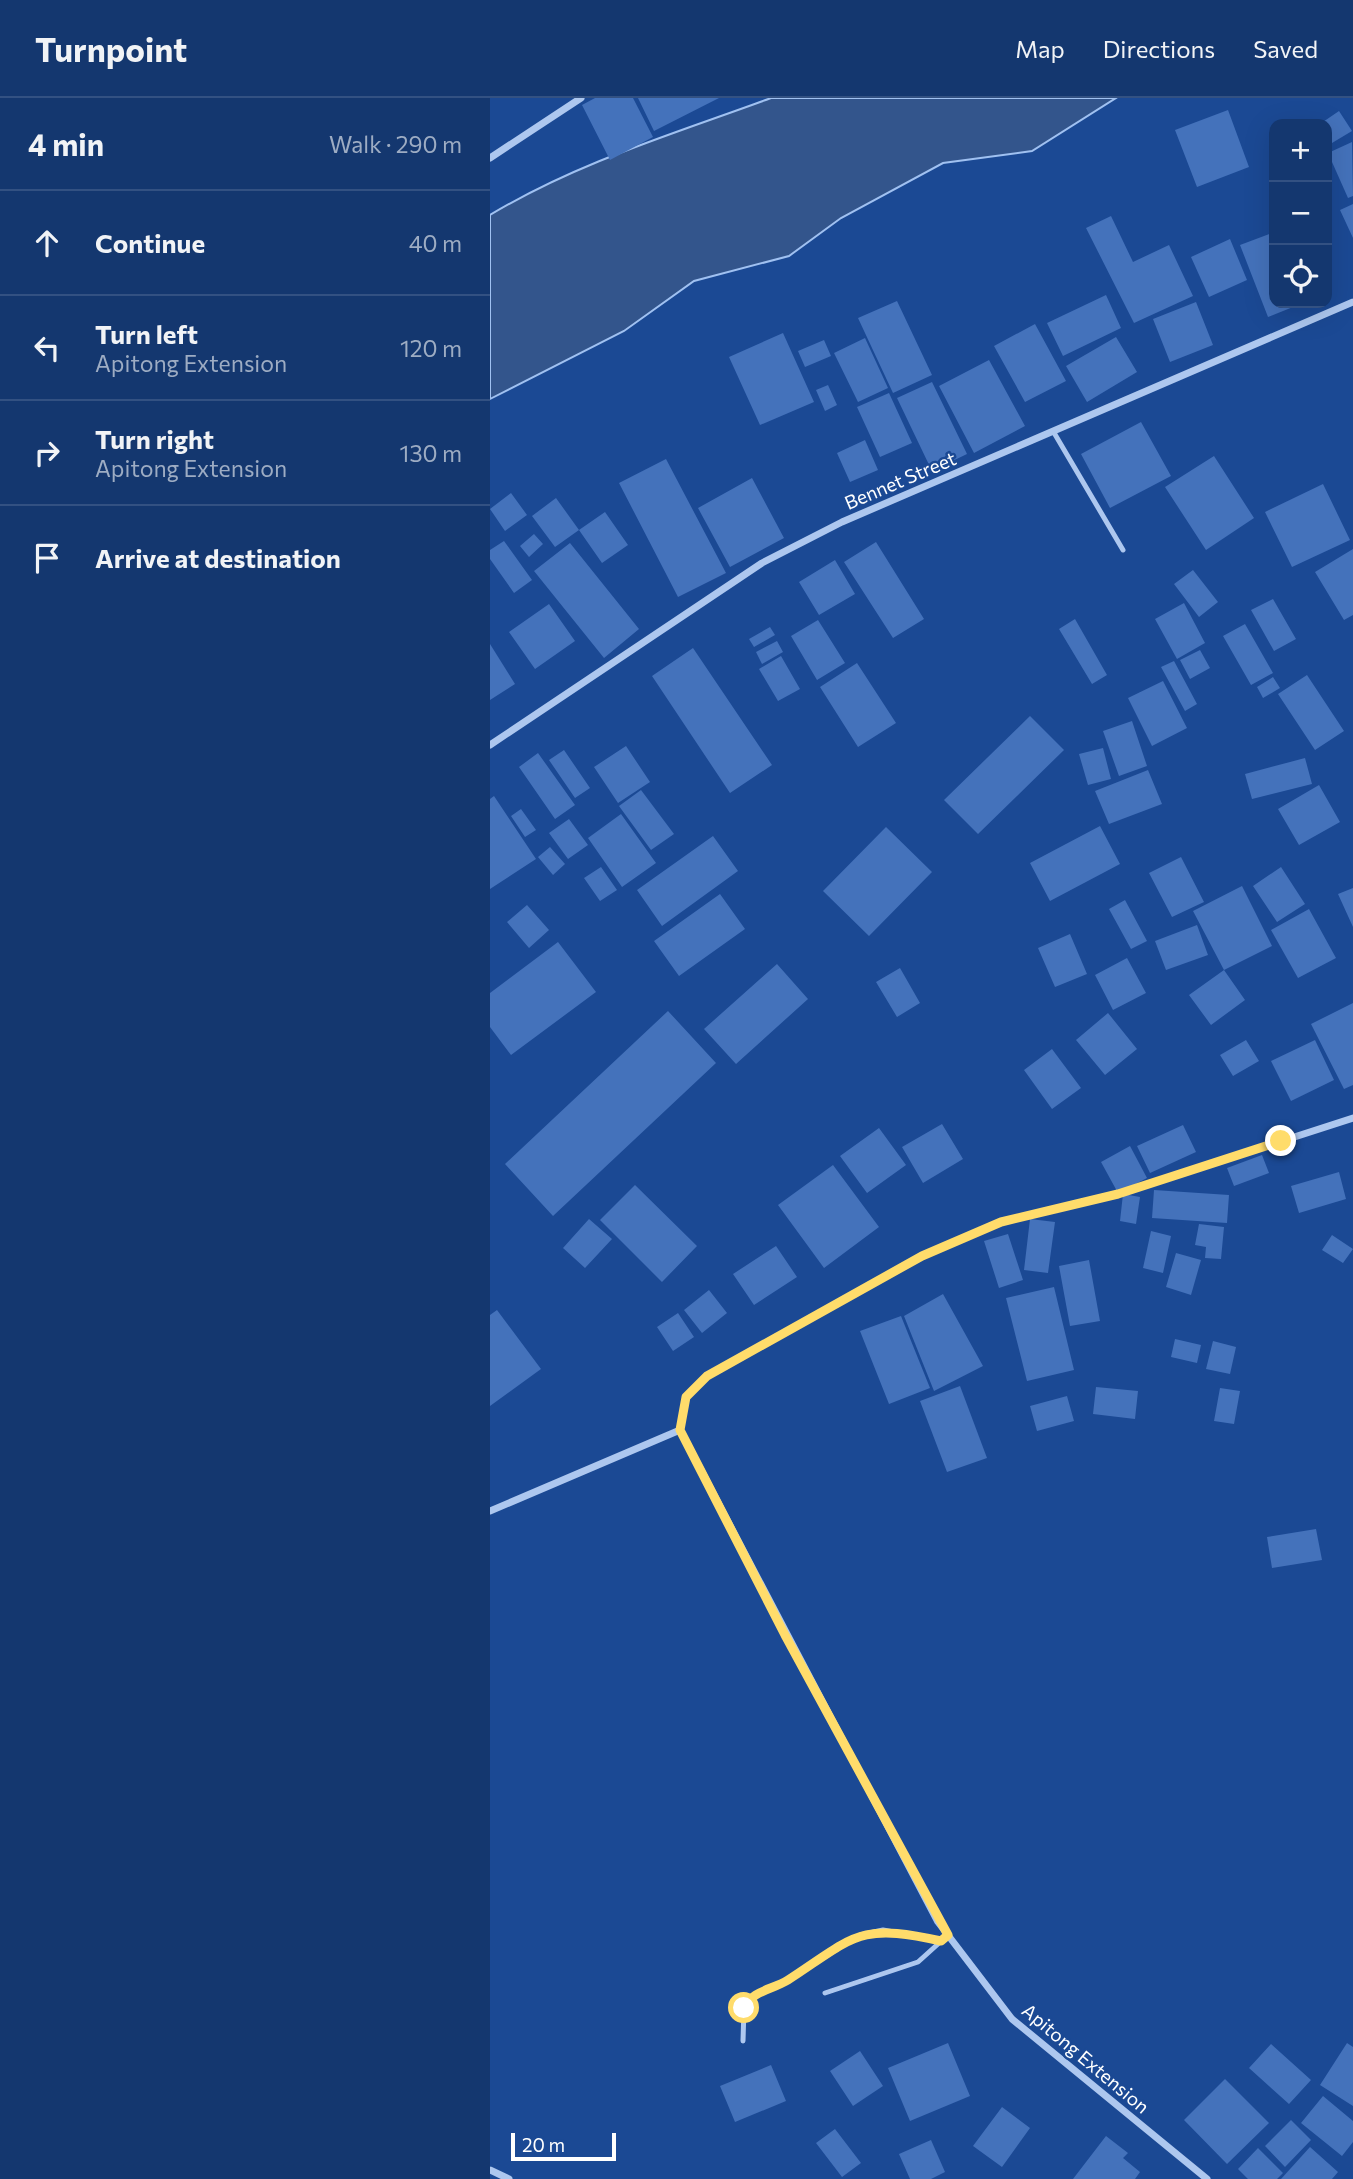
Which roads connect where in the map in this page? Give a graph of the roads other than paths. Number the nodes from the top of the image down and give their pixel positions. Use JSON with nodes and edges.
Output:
{"nodes":[{"id":1,"x":580,"y":98,"type":"edge"},
{"id":2,"x":490,"y":158,"type":"edge"},
{"id":3,"x":1353,"y":302,"type":"edge"},
{"id":4,"x":1053,"y":432,"type":"junction"},
{"id":5,"x":1123,"y":550,"type":"dead end"},
{"id":6,"x":490,"y":745,"type":"edge"},
{"id":7,"x":1353,"y":1118,"type":"edge"},
{"id":8,"x":680,"y":1430,"type":"junction"},
{"id":9,"x":490,"y":1511,"type":"edge"},
{"id":10,"x":944,"y":1938,"type":"junction"},
{"id":11,"x":825,"y":1993,"type":"dead end"},
{"id":12,"x":743,"y":2041,"type":"dead end"},
{"id":13,"x":490,"y":2170,"type":"edge"},
{"id":14,"x":509,"y":2179,"type":"edge"},
{"id":15,"x":1207,"y":2179,"type":"edge"}],
"edges":[{"from":1,"to":2,"type":"street"},
{"from":3,"to":4,"type":"street","name":"Bennet Street"},
{"from":4,"to":5,"type":"lane"},
{"from":4,"to":6,"type":"street","name":"Bennet Street"},
{"from":7,"to":8,"type":"street"},
{"from":8,"to":9,"type":"street"},
{"from":8,"to":10,"type":"street","name":"Apitong Extension"},
{"from":10,"to":11,"type":"lane"},
{"from":10,"to":12,"type":"lane"},
{"from":10,"to":15,"type":"street","name":"Apitong Extension"},
{"from":13,"to":14,"type":"street"}]}
